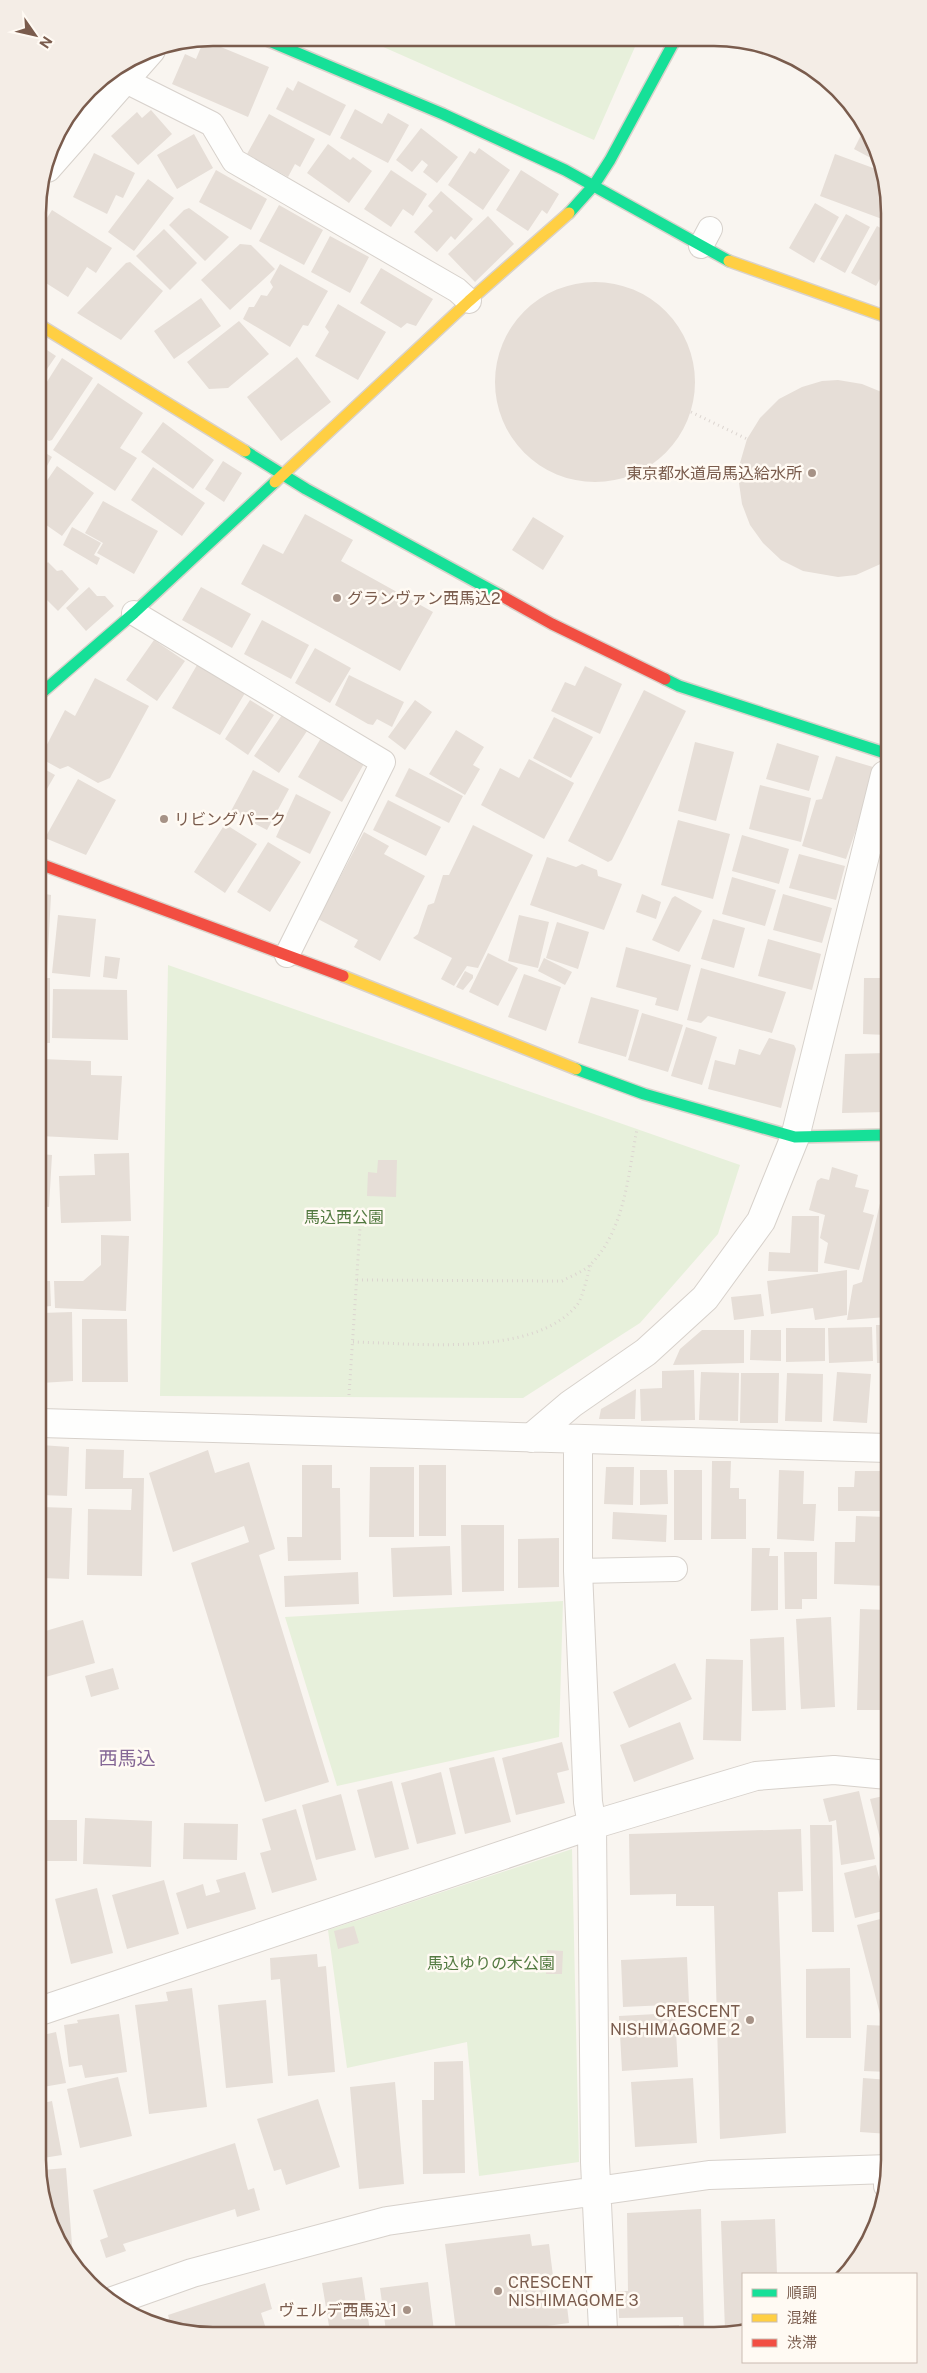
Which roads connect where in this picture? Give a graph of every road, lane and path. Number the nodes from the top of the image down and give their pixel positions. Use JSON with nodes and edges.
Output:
{"nodes":[{"id":1,"x":672,"y":46,"type":"edge"},
{"id":2,"x":283,"y":47,"type":"edge"},
{"id":3,"x":141,"y":62,"type":"edge"},
{"id":4,"x":126,"y":81,"type":"junction"},
{"id":5,"x":56,"y":158,"type":"edge"},
{"id":6,"x":594,"y":185,"type":"junction"},
{"id":7,"x":469,"y":301,"type":"junction"},
{"id":8,"x":881,"y":315,"type":"edge"},
{"id":9,"x":47,"y":329,"type":"edge"},
{"id":10,"x":691,"y":412,"type":"dead end"},
{"id":11,"x":747,"y":439,"type":"dead end"},
{"id":12,"x":284,"y":475,"type":"junction"},
{"id":13,"x":134,"y":613,"type":"junction"},
{"id":14,"x":47,"y":688,"type":"edge"},
{"id":15,"x":881,"y":752,"type":"edge"},
{"id":16,"x":881,"y":792,"type":"edge"},
{"id":17,"x":47,"y":866,"type":"edge"},
{"id":18,"x":287,"y":955,"type":"junction"},
{"id":19,"x":644,"y":1094,"type":"junction"},
{"id":20,"x":881,"y":1135,"type":"edge"},
{"id":21,"x":795,"y":1137,"type":"junction"},
{"id":22,"x":361,"y":1213,"type":"dead end"},
{"id":23,"x":591,"y":1265,"type":"junction"},
{"id":24,"x":357,"y":1280,"type":"junction"},
{"id":25,"x":353,"y":1342,"type":"junction"},
{"id":26,"x":349,"y":1395,"type":"dead end"},
{"id":27,"x":46,"y":1423,"type":"edge"},
{"id":28,"x":531,"y":1438,"type":"junction"},
{"id":29,"x":578,"y":1440,"type":"junction"},
{"id":30,"x":880,"y":1448,"type":"edge"},
{"id":31,"x":675,"y":1569,"type":"dead end"},
{"id":32,"x":578,"y":1571,"type":"junction"},
{"id":33,"x":880,"y":1774,"type":"edge"},
{"id":34,"x":592,"y":1826,"type":"junction"},
{"id":35,"x":46,"y":2009,"type":"edge"},
{"id":36,"x":880,"y":2174,"type":"edge"},
{"id":37,"x":596,"y":2191,"type":"junction"},
{"id":38,"x":120,"y":2299,"type":"edge"},
{"id":39,"x":603,"y":2327,"type":"edge"}],
"edges":[{"from":1,"to":6,"type":"street"},
{"from":2,"to":6,"type":"street"},
{"from":3,"to":4,"type":"street"},
{"from":4,"to":5,"type":"street"},
{"from":4,"to":7,"type":"lane"},
{"from":6,"to":7,"type":"street"},
{"from":6,"to":8,"type":"street"},
{"from":7,"to":12,"type":"street"},
{"from":9,"to":12,"type":"street"},
{"from":10,"to":11,"type":"path"},
{"from":12,"to":13,"type":"street"},
{"from":12,"to":15,"type":"street"},
{"from":13,"to":14,"type":"street"},
{"from":13,"to":18,"type":"lane"},
{"from":16,"to":21,"type":"street"},
{"from":17,"to":18,"type":"street"},
{"from":18,"to":19,"type":"street"},
{"from":19,"to":21,"type":"street"},
{"from":19,"to":23,"type":"path"},
{"from":20,"to":21,"type":"street"},
{"from":21,"to":28,"type":"street"},
{"from":22,"to":24,"type":"path"},
{"from":23,"to":24,"type":"path"},
{"from":23,"to":25,"type":"path"},
{"from":24,"to":25,"type":"path"},
{"from":25,"to":26,"type":"path"},
{"from":27,"to":28,"type":"street"},
{"from":28,"to":29,"type":"street"},
{"from":29,"to":30,"type":"street"},
{"from":29,"to":32,"type":"street"},
{"from":31,"to":32,"type":"lane"},
{"from":32,"to":34,"type":"street"},
{"from":33,"to":34,"type":"street"},
{"from":34,"to":35,"type":"street"},
{"from":34,"to":37,"type":"street"},
{"from":36,"to":37,"type":"street"},
{"from":37,"to":38,"type":"street"},
{"from":37,"to":39,"type":"street"}]}
